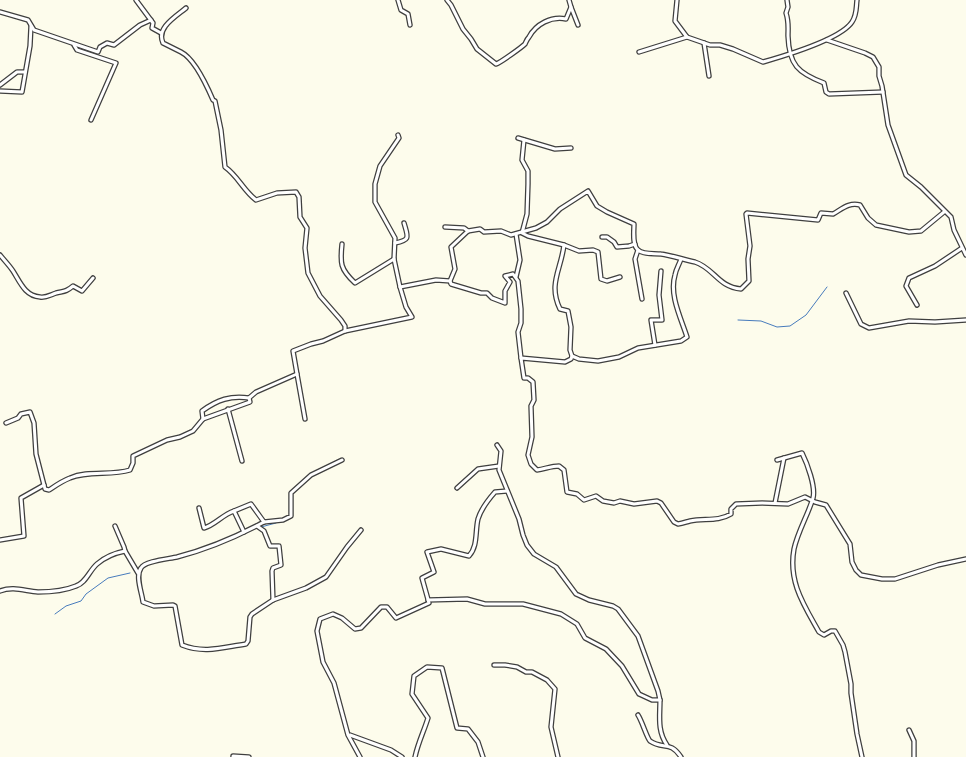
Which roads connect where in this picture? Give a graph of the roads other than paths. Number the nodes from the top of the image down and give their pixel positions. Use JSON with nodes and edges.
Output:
{"nodes":[{"id":1,"x":136,"y":0,"type":"edge"},
{"id":2,"x":398,"y":0,"type":"edge"},
{"id":3,"x":447,"y":0,"type":"edge"},
{"id":4,"x":677,"y":0,"type":"edge"},
{"id":5,"x":787,"y":0,"type":"edge"},
{"id":6,"x":857,"y":0,"type":"edge"},
{"id":7,"x":570,"y":4,"type":"edge"},
{"id":8,"x":186,"y":8,"type":"dead end"},
{"id":9,"x":0,"y":12,"type":"edge"},
{"id":10,"x":151,"y":20,"type":"dead end"},
{"id":11,"x":31,"y":25,"type":"junction"},
{"id":12,"x":410,"y":25,"type":"dead end"},
{"id":13,"x":578,"y":25,"type":"dead end"},
{"id":14,"x":161,"y":33,"type":"junction"},
{"id":15,"x":687,"y":37,"type":"junction"},
{"id":16,"x":827,"y":40,"type":"junction"},
{"id":17,"x":704,"y":43,"type":"junction"},
{"id":18,"x":74,"y":44,"type":"junction"},
{"id":19,"x":640,"y":52,"type":"dead end"},
{"id":20,"x":789,"y":54,"type":"junction"},
{"id":21,"x":25,"y":72,"type":"junction"},
{"id":22,"x":709,"y":76,"type":"dead end"},
{"id":23,"x":0,"y":85,"type":"edge"},
{"id":24,"x":0,"y":91,"type":"edge"},
{"id":25,"x":883,"y":92,"type":"junction"},
{"id":26,"x":91,"y":120,"type":"dead end"},
{"id":27,"x":398,"y":134,"type":"dead end"},
{"id":28,"x":518,"y":138,"type":"dead end"},
{"id":29,"x":524,"y":140,"type":"junction"},
{"id":30,"x":572,"y":148,"type":"dead end"},
{"id":31,"x":944,"y":212,"type":"junction"},
{"id":32,"x":404,"y":223,"type":"dead end"},
{"id":33,"x":445,"y":227,"type":"dead end"},
{"id":34,"x":468,"y":231,"type":"junction"},
{"id":35,"x":522,"y":233,"type":"junction"},
{"id":36,"x":516,"y":234,"type":"junction"},
{"id":37,"x":602,"y":237,"type":"dead end"},
{"id":38,"x":395,"y":243,"type":"junction"},
{"id":39,"x":342,"y":244,"type":"dead end"},
{"id":40,"x":634,"y":244,"type":"junction"},
{"id":41,"x":564,"y":245,"type":"junction"},
{"id":42,"x":962,"y":248,"type":"junction"},
{"id":43,"x":638,"y":250,"type":"junction"},
{"id":44,"x":0,"y":255,"type":"edge"},
{"id":45,"x":966,"y":256,"type":"edge"},
{"id":46,"x":394,"y":259,"type":"junction"},
{"id":47,"x":681,"y":260,"type":"junction"},
{"id":48,"x":661,"y":271,"type":"dead end"},
{"id":49,"x":620,"y":277,"type":"dead end"},
{"id":50,"x":93,"y":278,"type":"dead end"},
{"id":51,"x":516,"y":278,"type":"junction"},
{"id":52,"x":450,"y":281,"type":"junction"},
{"id":53,"x":400,"y":286,"type":"junction"},
{"id":54,"x":846,"y":293,"type":"dead end"},
{"id":55,"x":642,"y":299,"type":"dead end"},
{"id":56,"x":917,"y":305,"type":"dead end"},
{"id":57,"x":966,"y":320,"type":"edge"},
{"id":58,"x":345,"y":331,"type":"junction"},
{"id":59,"x":655,"y":345,"type":"junction"},
{"id":60,"x":572,"y":356,"type":"junction"},
{"id":61,"x":521,"y":358,"type":"junction"},
{"id":62,"x":297,"y":374,"type":"junction"},
{"id":63,"x":249,"y":398,"type":"junction"},
{"id":64,"x":228,"y":410,"type":"junction"},
{"id":65,"x":203,"y":419,"type":"junction"},
{"id":66,"x":305,"y":419,"type":"dead end"},
{"id":67,"x":6,"y":423,"type":"dead end"},
{"id":68,"x":497,"y":445,"type":"dead end"},
{"id":69,"x":784,"y":458,"type":"junction"},
{"id":70,"x":342,"y":460,"type":"dead end"},
{"id":71,"x":777,"y":460,"type":"dead end"},
{"id":72,"x":242,"y":461,"type":"dead end"},
{"id":73,"x":500,"y":466,"type":"junction"},
{"id":74,"x":44,"y":485,"type":"junction"},
{"id":75,"x":457,"y":488,"type":"dead end"},
{"id":76,"x":507,"y":491,"type":"junction"},
{"id":77,"x":812,"y":500,"type":"junction"},
{"id":78,"x":775,"y":503,"type":"junction"},
{"id":79,"x":199,"y":508,"type":"dead end"},
{"id":80,"x":234,"y":511,"type":"junction"},
{"id":81,"x":28,"y":520,"type":"dead end"},
{"id":82,"x":23,"y":522,"type":"junction"},
{"id":83,"x":264,"y":522,"type":"junction"},
{"id":84,"x":115,"y":526,"type":"dead end"},
{"id":85,"x":257,"y":526,"type":"junction"},
{"id":86,"x":361,"y":530,"type":"dead end"},
{"id":87,"x":244,"y":532,"type":"junction"},
{"id":88,"x":0,"y":540,"type":"edge"},
{"id":89,"x":124,"y":551,"type":"junction"},
{"id":90,"x":966,"y":559,"type":"edge"},
{"id":91,"x":138,"y":574,"type":"junction"},
{"id":92,"x":0,"y":591,"type":"edge"},
{"id":93,"x":273,"y":600,"type":"junction"},
{"id":94,"x":428,"y":600,"type":"junction"},
{"id":95,"x":494,"y":665,"type":"dead end"},
{"id":96,"x":660,"y":700,"type":"junction"},
{"id":97,"x":638,"y":715,"type":"dead end"},
{"id":98,"x":909,"y":730,"type":"dead end"},
{"id":99,"x":348,"y":735,"type":"junction"},
{"id":100,"x":668,"y":745,"type":"junction"},
{"id":101,"x":233,"y":757,"type":"edge"},
{"id":102,"x":249,"y":757,"type":"edge"},
{"id":103,"x":360,"y":757,"type":"edge"},
{"id":104,"x":402,"y":757,"type":"edge"},
{"id":105,"x":415,"y":757,"type":"edge"},
{"id":106,"x":483,"y":757,"type":"edge"},
{"id":107,"x":558,"y":757,"type":"edge"},
{"id":108,"x":681,"y":757,"type":"edge"},
{"id":109,"x":862,"y":757,"type":"edge"},
{"id":110,"x":914,"y":757,"type":"edge"}],
"edges":[{"from":1,"to":14,"type":"street"},
{"from":2,"to":12,"type":"street"},
{"from":3,"to":7,"type":"street"},
{"from":4,"to":15,"type":"street"},
{"from":5,"to":20,"type":"street"},
{"from":6,"to":16,"type":"street"},
{"from":7,"to":13,"type":"street"},
{"from":8,"to":14,"type":"street"},
{"from":9,"to":11,"type":"street"},
{"from":10,"to":18,"type":"street"},
{"from":11,"to":18,"type":"street"},
{"from":11,"to":21,"type":"street"},
{"from":14,"to":58,"type":"street"},
{"from":15,"to":17,"type":"street"},
{"from":15,"to":19,"type":"street"},
{"from":16,"to":20,"type":"street"},
{"from":16,"to":25,"type":"street"},
{"from":17,"to":20,"type":"street"},
{"from":17,"to":22,"type":"street"},
{"from":18,"to":26,"type":"street"},
{"from":20,"to":25,"type":"street"},
{"from":21,"to":23,"type":"street"},
{"from":21,"to":24,"type":"street"},
{"from":25,"to":31,"type":"street"},
{"from":27,"to":38,"type":"street"},
{"from":28,"to":29,"type":"street"},
{"from":29,"to":30,"type":"street"},
{"from":29,"to":35,"type":"street"},
{"from":31,"to":42,"type":"street"},
{"from":31,"to":47,"type":"street"},
{"from":32,"to":38,"type":"street"},
{"from":33,"to":34,"type":"street"},
{"from":34,"to":36,"type":"street"},
{"from":34,"to":52,"type":"street"},
{"from":35,"to":36,"type":"street"},
{"from":35,"to":40,"type":"street"},
{"from":35,"to":41,"type":"street"},
{"from":36,"to":51,"type":"street"},
{"from":37,"to":40,"type":"street"},
{"from":38,"to":46,"type":"street"},
{"from":39,"to":46,"type":"street"},
{"from":40,"to":43,"type":"street"},
{"from":41,"to":49,"type":"street"},
{"from":41,"to":60,"type":"street"},
{"from":42,"to":45,"type":"street"},
{"from":42,"to":56,"type":"street"},
{"from":43,"to":47,"type":"street"},
{"from":43,"to":55,"type":"street"},
{"from":44,"to":50,"type":"street"},
{"from":46,"to":53,"type":"street"},
{"from":47,"to":59,"type":"street"},
{"from":48,"to":59,"type":"street"},
{"from":51,"to":52,"type":"street"},
{"from":51,"to":61,"type":"street"},
{"from":52,"to":53,"type":"street"},
{"from":53,"to":58,"type":"street"},
{"from":54,"to":57,"type":"street"},
{"from":58,"to":62,"type":"street"},
{"from":59,"to":60,"type":"street"},
{"from":60,"to":61,"type":"street"},
{"from":61,"to":78,"type":"street"},
{"from":62,"to":63,"type":"street"},
{"from":62,"to":66,"type":"street"},
{"from":63,"to":64,"type":"street"},
{"from":63,"to":65,"type":"street"},
{"from":64,"to":65,"type":"street"},
{"from":64,"to":72,"type":"street"},
{"from":65,"to":74,"type":"street"},
{"from":67,"to":74,"type":"street"},
{"from":68,"to":73,"type":"street"},
{"from":69,"to":71,"type":"street"},
{"from":69,"to":77,"type":"street"},
{"from":69,"to":78,"type":"street"},
{"from":70,"to":83,"type":"street"},
{"from":73,"to":75,"type":"street"},
{"from":73,"to":76,"type":"street"},
{"from":74,"to":82,"type":"street"},
{"from":76,"to":94,"type":"street"},
{"from":76,"to":96,"type":"street"},
{"from":77,"to":78,"type":"street"},
{"from":77,"to":90,"type":"street"},
{"from":77,"to":109,"type":"street"},
{"from":79,"to":80,"type":"street"},
{"from":80,"to":83,"type":"street"},
{"from":80,"to":87,"type":"street"},
{"from":81,"to":82,"type":"street"},
{"from":82,"to":88,"type":"street"},
{"from":83,"to":85,"type":"street"},
{"from":84,"to":89,"type":"street"},
{"from":85,"to":87,"type":"street"},
{"from":85,"to":93,"type":"street"},
{"from":86,"to":93,"type":"street"},
{"from":87,"to":91,"type":"street"},
{"from":89,"to":91,"type":"street"},
{"from":89,"to":92,"type":"street"},
{"from":91,"to":93,"type":"street"},
{"from":94,"to":96,"type":"street"},
{"from":94,"to":99,"type":"street"},
{"from":95,"to":107,"type":"street"},
{"from":96,"to":100,"type":"street"},
{"from":97,"to":100,"type":"street"},
{"from":98,"to":110,"type":"street"},
{"from":99,"to":103,"type":"street"},
{"from":99,"to":104,"type":"street"},
{"from":100,"to":108,"type":"street"},
{"from":101,"to":102,"type":"street"},
{"from":105,"to":106,"type":"street"}]}
